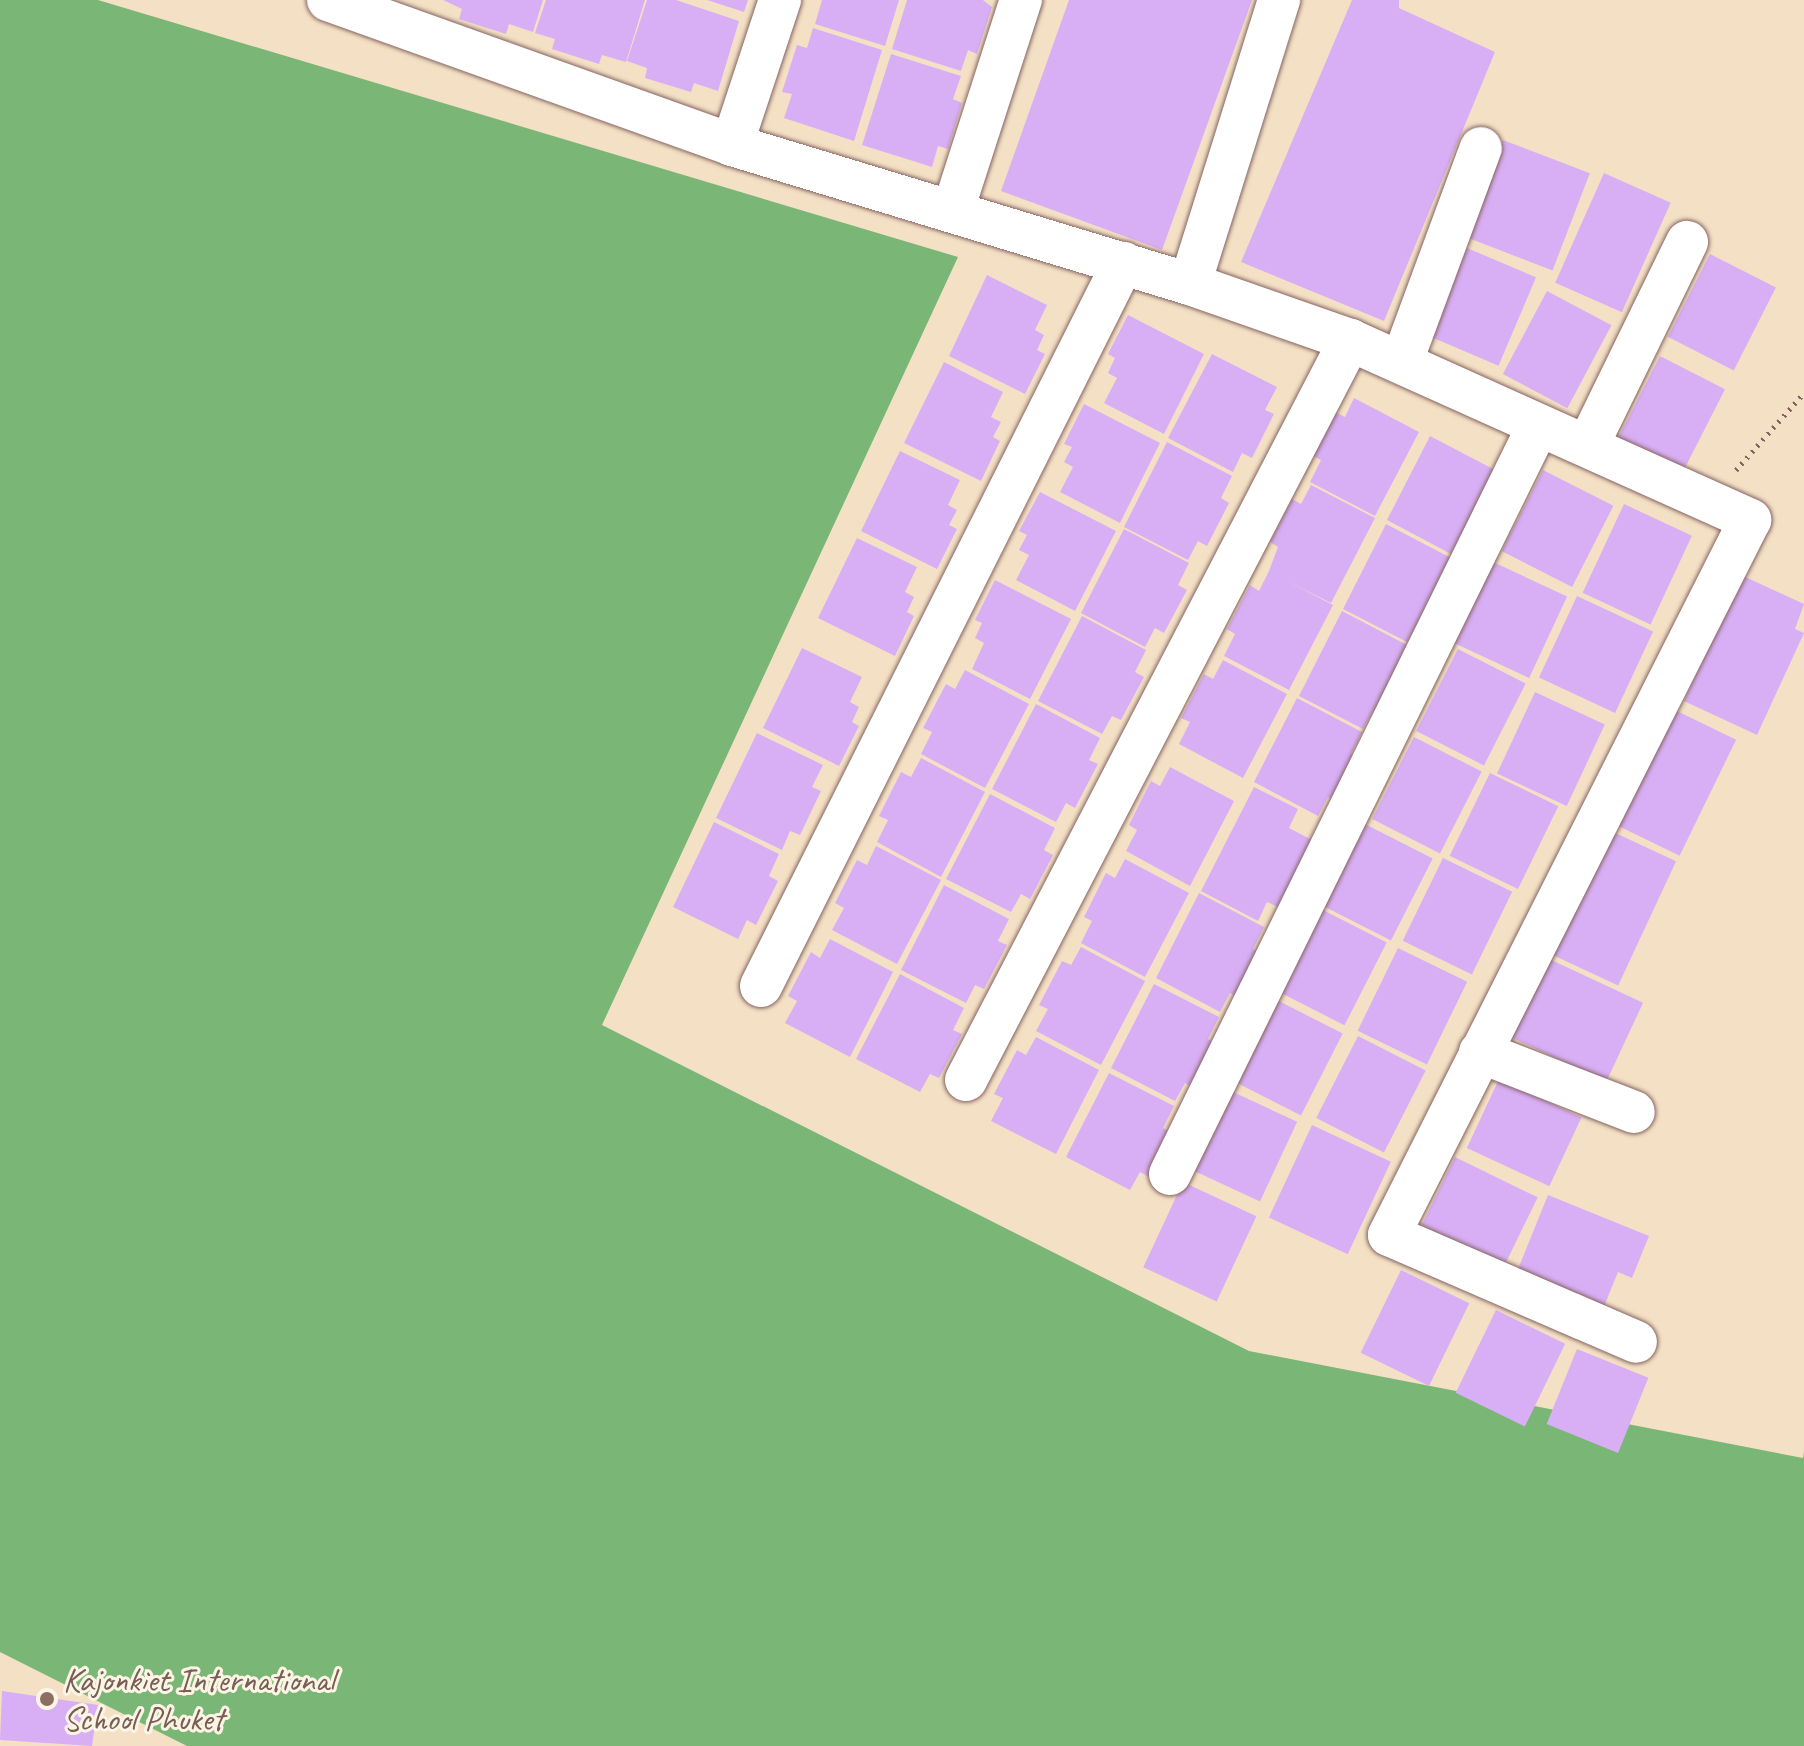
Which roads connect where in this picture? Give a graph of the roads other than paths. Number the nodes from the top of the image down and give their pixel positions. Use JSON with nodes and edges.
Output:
{"nodes":[{"id":1,"x":328,"y":0,"type":"edge"},
{"id":2,"x":780,"y":0,"type":"edge"},
{"id":3,"x":1021,"y":0,"type":"edge"},
{"id":4,"x":1279,"y":0,"type":"edge"},
{"id":5,"x":732,"y":145,"type":"junction"},
{"id":6,"x":1481,"y":148,"type":"dead end"},
{"id":7,"x":953,"y":210,"type":"junction"},
{"id":8,"x":1687,"y":242,"type":"dead end"},
{"id":9,"x":1123,"y":263,"type":"junction"},
{"id":10,"x":1190,"y":284,"type":"junction"},
{"id":11,"x":1350,"y":340,"type":"junction"},
{"id":12,"x":1402,"y":361,"type":"junction"},
{"id":13,"x":1538,"y":426,"type":"junction"},
{"id":14,"x":1588,"y":445,"type":"junction"},
{"id":15,"x":761,"y":986,"type":"dead end"},
{"id":16,"x":1480,"y":1052,"type":"junction"},
{"id":17,"x":966,"y":1080,"type":"dead end"},
{"id":18,"x":1634,"y":1112,"type":"dead end"},
{"id":19,"x":1170,"y":1174,"type":"dead end"},
{"id":20,"x":1636,"y":1342,"type":"dead end"}],
"edges":[{"from":1,"to":5,"type":"street"},
{"from":2,"to":5,"type":"street"},
{"from":3,"to":7,"type":"street"},
{"from":4,"to":10,"type":"street"},
{"from":5,"to":7,"type":"street"},
{"from":6,"to":12,"type":"street"},
{"from":7,"to":9,"type":"street"},
{"from":8,"to":14,"type":"street"},
{"from":9,"to":10,"type":"street"},
{"from":9,"to":15,"type":"street"},
{"from":10,"to":11,"type":"street"},
{"from":11,"to":12,"type":"street"},
{"from":11,"to":17,"type":"street"},
{"from":12,"to":13,"type":"street"},
{"from":13,"to":14,"type":"street"},
{"from":13,"to":19,"type":"street"},
{"from":14,"to":16,"type":"street"},
{"from":16,"to":18,"type":"street"},
{"from":16,"to":20,"type":"street"}]}
